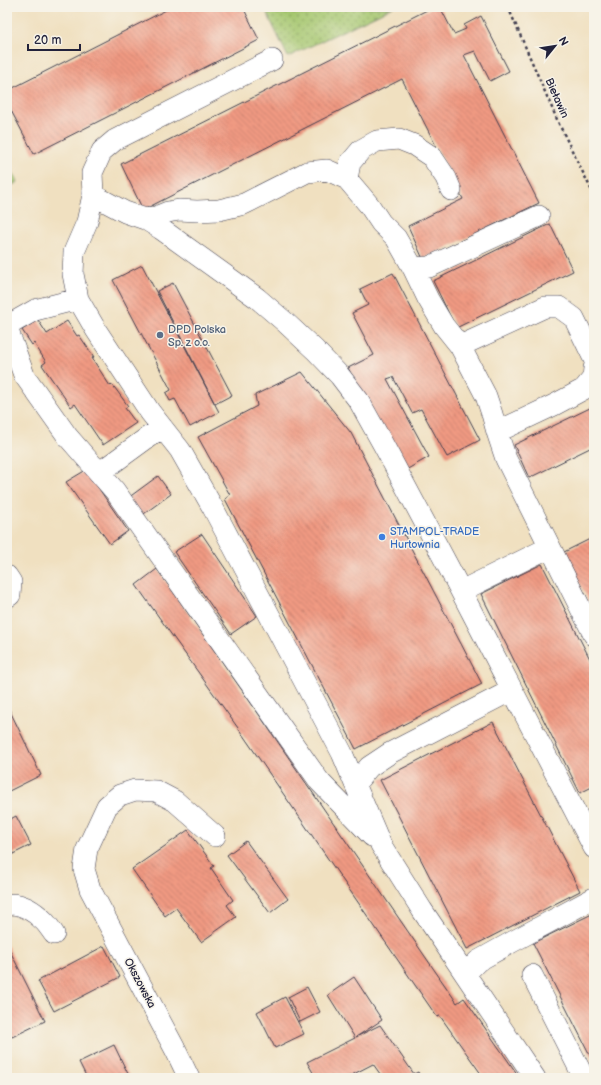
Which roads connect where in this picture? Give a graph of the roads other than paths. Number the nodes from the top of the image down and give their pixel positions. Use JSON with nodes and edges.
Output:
{"nodes":[{"id":1,"x":272,"y":60,"type":"dead end"},
{"id":2,"x":347,"y":179,"type":"junction"},
{"id":3,"x":451,"y":190,"type":"dead end"},
{"id":4,"x":93,"y":194,"type":"junction"},
{"id":5,"x":539,"y":216,"type":"dead end"},
{"id":6,"x":145,"y":220,"type":"junction"},
{"id":7,"x":413,"y":268,"type":"junction"},
{"id":8,"x":78,"y":299,"type":"junction"},
{"id":9,"x":7,"y":327,"type":"edge"},
{"id":10,"x":460,"y":346,"type":"junction"},
{"id":11,"x":594,"y":359,"type":"edge"},
{"id":12,"x":594,"y":368,"type":"edge"},
{"id":13,"x":162,"y":427,"type":"junction"},
{"id":14,"x":497,"y":432,"type":"junction"},
{"id":15,"x":99,"y":473,"type":"junction"},
{"id":16,"x":550,"y":547,"type":"junction"},
{"id":17,"x":7,"y":576,"type":"edge"},
{"id":18,"x":461,"y":591,"type":"junction"},
{"id":19,"x":7,"y":597,"type":"edge"},
{"id":20,"x":594,"y":635,"type":"edge"},
{"id":21,"x":512,"y":690,"type":"junction"},
{"id":22,"x":355,"y":784,"type":"junction"},
{"id":23,"x":215,"y":836,"type":"dead end"},
{"id":24,"x":381,"y":845,"type":"junction"},
{"id":25,"x":594,"y":848,"type":"edge"},
{"id":26,"x":594,"y":898,"type":"edge"},
{"id":27,"x":7,"y":905,"type":"edge"},
{"id":28,"x":54,"y":934,"type":"dead end"},
{"id":29,"x":465,"y":974,"type":"junction"},
{"id":30,"x":532,"y":975,"type":"dead end"},
{"id":31,"x":189,"y":1078,"type":"edge"},
{"id":32,"x":535,"y":1078,"type":"edge"},
{"id":33,"x":584,"y":1078,"type":"edge"}],
"edges":[{"from":1,"to":4,"type":"street"},
{"from":2,"to":3,"type":"street"},
{"from":2,"to":6,"type":"street"},
{"from":2,"to":7,"type":"street"},
{"from":4,"to":6,"type":"street"},
{"from":4,"to":8,"type":"street"},
{"from":5,"to":7,"type":"street"},
{"from":6,"to":18,"type":"street"},
{"from":7,"to":10,"type":"street"},
{"from":8,"to":9,"type":"street"},
{"from":8,"to":13,"type":"street"},
{"from":9,"to":15,"type":"street"},
{"from":10,"to":11,"type":"street"},
{"from":10,"to":14,"type":"street"},
{"from":12,"to":14,"type":"street"},
{"from":13,"to":15,"type":"street"},
{"from":13,"to":22,"type":"street"},
{"from":14,"to":16,"type":"street"},
{"from":15,"to":24,"type":"street"},
{"from":16,"to":18,"type":"street"},
{"from":16,"to":20,"type":"street"},
{"from":17,"to":19,"type":"street"},
{"from":18,"to":21,"type":"street"},
{"from":21,"to":22,"type":"street"},
{"from":21,"to":25,"type":"street"},
{"from":22,"to":24,"type":"street"},
{"from":23,"to":31,"type":"street","name":"Okszowska"},
{"from":24,"to":29,"type":"street"},
{"from":26,"to":29,"type":"street"},
{"from":27,"to":28,"type":"street"},
{"from":29,"to":32,"type":"street"},
{"from":30,"to":33,"type":"street"}]}
